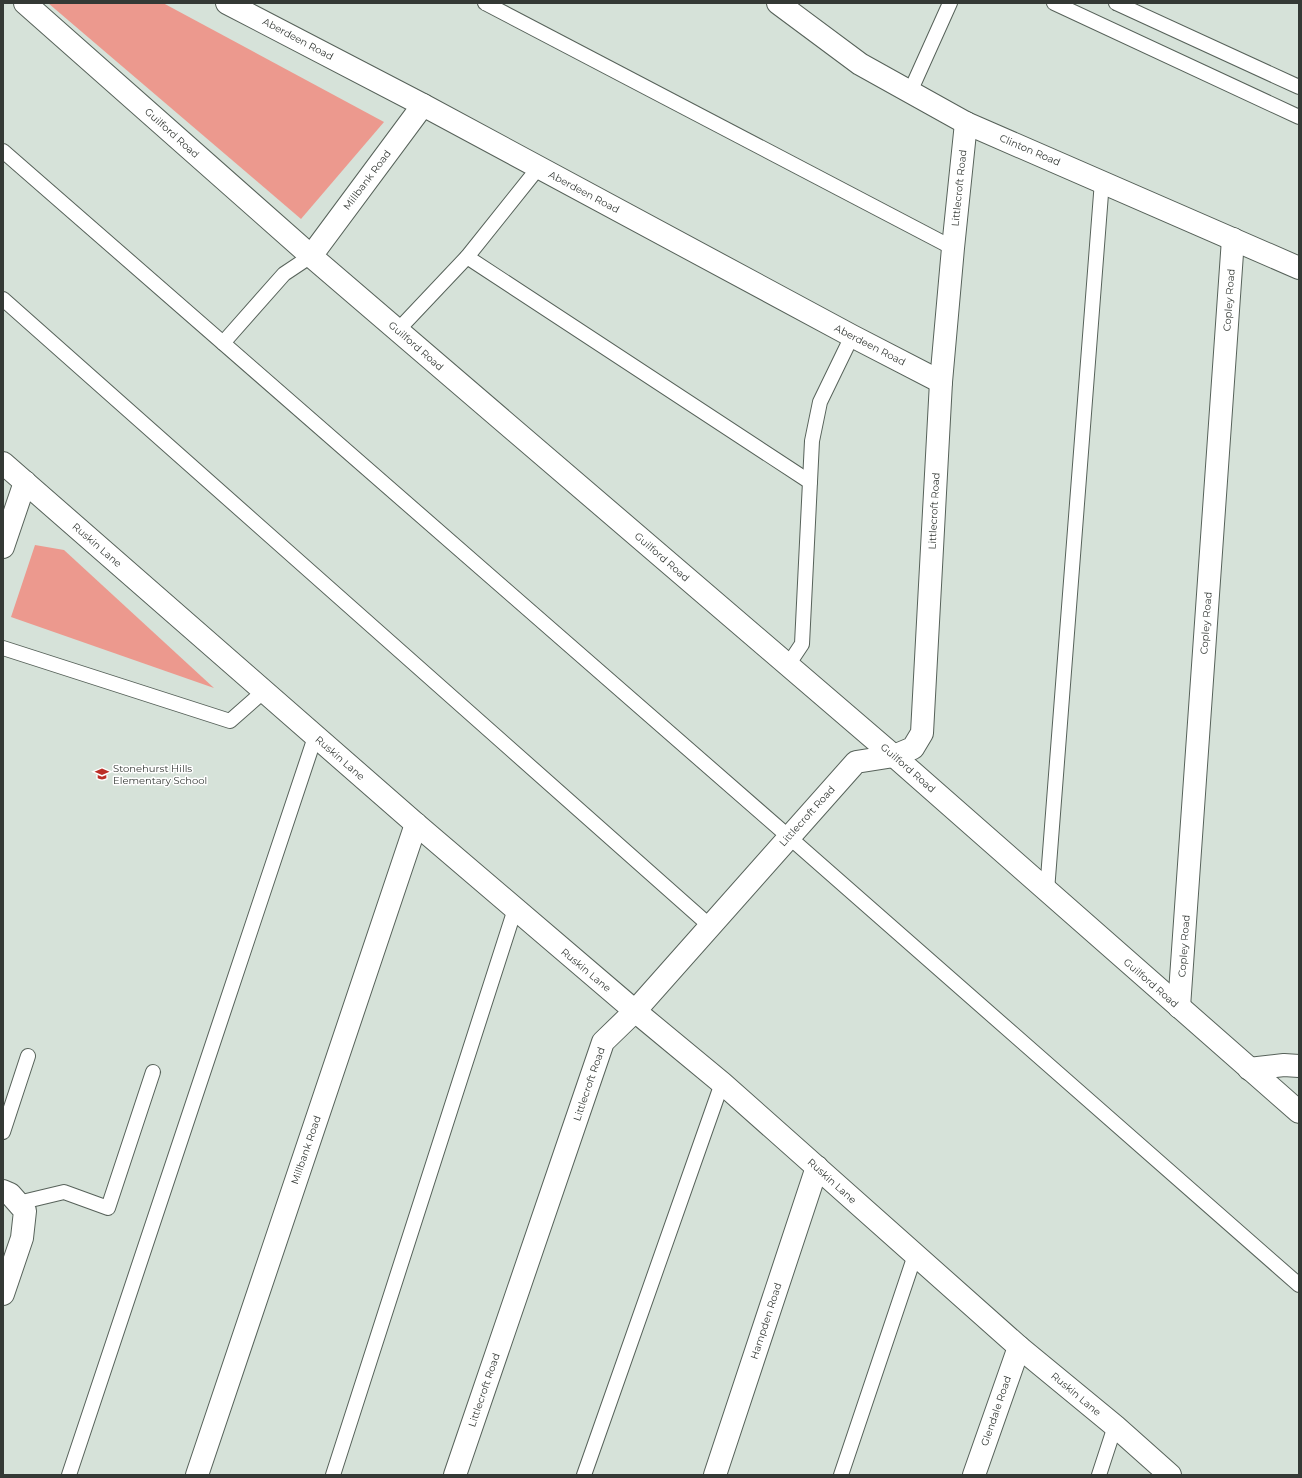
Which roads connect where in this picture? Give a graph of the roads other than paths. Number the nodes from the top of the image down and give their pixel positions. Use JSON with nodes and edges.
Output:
{"nodes":[{"id":1,"x":25,"y":3,"type":"edge"},
{"id":2,"x":485,"y":3,"type":"edge"},
{"id":3,"x":778,"y":3,"type":"edge"},
{"id":4,"x":950,"y":3,"type":"edge"},
{"id":5,"x":1054,"y":3,"type":"edge"},
{"id":6,"x":1116,"y":3,"type":"edge"},
{"id":7,"x":237,"y":5,"type":"edge"},
{"id":8,"x":1299,"y":87,"type":"edge"},
{"id":9,"x":910,"y":92,"type":"junction"},
{"id":10,"x":423,"y":105,"type":"junction"},
{"id":11,"x":1299,"y":117,"type":"edge"},
{"id":12,"x":966,"y":123,"type":"junction"},
{"id":13,"x":3,"y":151,"type":"edge"},
{"id":14,"x":539,"y":167,"type":"junction"},
{"id":15,"x":1102,"y":181,"type":"junction"},
{"id":16,"x":1233,"y":238,"type":"junction"},
{"id":17,"x":953,"y":248,"type":"junction"},
{"id":18,"x":311,"y":256,"type":"junction"},
{"id":19,"x":467,"y":257,"type":"junction"},
{"id":20,"x":1299,"y":268,"type":"edge"},
{"id":21,"x":3,"y":299,"type":"edge"},
{"id":22,"x":398,"y":330,"type":"junction"},
{"id":23,"x":852,"y":336,"type":"junction"},
{"id":24,"x":223,"y":343,"type":"junction"},
{"id":25,"x":941,"y":382,"type":"junction"},
{"id":26,"x":3,"y":463,"type":"edge"},
{"id":27,"x":25,"y":482,"type":"junction"},
{"id":28,"x":810,"y":482,"type":"junction"},
{"id":29,"x":3,"y":547,"type":"edge"},
{"id":30,"x":3,"y":648,"type":"edge"},
{"id":31,"x":788,"y":665,"type":"junction"},
{"id":32,"x":264,"y":691,"type":"junction"},
{"id":33,"x":316,"y":737,"type":"junction"},
{"id":34,"x":894,"y":756,"type":"junction"},
{"id":35,"x":416,"y":824,"type":"junction"},
{"id":36,"x":789,"y":837,"type":"junction"},
{"id":37,"x":1047,"y":891,"type":"junction"},
{"id":38,"x":515,"y":910,"type":"junction"},
{"id":39,"x":710,"y":926,"type":"junction"},
{"id":40,"x":1179,"y":1007,"type":"junction"},
{"id":41,"x":635,"y":1011,"type":"junction"},
{"id":42,"x":28,"y":1056,"type":"dead end"},
{"id":43,"x":1299,"y":1066,"type":"edge"},
{"id":44,"x":1249,"y":1069,"type":"junction"},
{"id":45,"x":153,"y":1072,"type":"dead end"},
{"id":46,"x":722,"y":1083,"type":"junction"},
{"id":47,"x":1299,"y":1112,"type":"edge"},
{"id":48,"x":3,"y":1132,"type":"edge"},
{"id":49,"x":817,"y":1167,"type":"junction"},
{"id":50,"x":15,"y":1202,"type":"edge"},
{"id":51,"x":915,"y":1254,"type":"junction"},
{"id":52,"x":1299,"y":1285,"type":"edge"},
{"id":53,"x":3,"y":1294,"type":"edge"},
{"id":54,"x":1018,"y":1346,"type":"junction"},
{"id":55,"x":1115,"y":1426,"type":"junction"},
{"id":56,"x":69,"y":1475,"type":"edge"},
{"id":57,"x":197,"y":1475,"type":"edge"},
{"id":58,"x":333,"y":1475,"type":"edge"},
{"id":59,"x":455,"y":1475,"type":"edge"},
{"id":60,"x":584,"y":1475,"type":"edge"},
{"id":61,"x":715,"y":1475,"type":"edge"},
{"id":62,"x":841,"y":1475,"type":"edge"},
{"id":63,"x":974,"y":1475,"type":"edge"},
{"id":64,"x":1099,"y":1475,"type":"edge"},
{"id":65,"x":1170,"y":1475,"type":"edge"}],
"edges":[{"from":1,"to":18,"type":"street","name":"Guilford Road"},
{"from":2,"to":17,"type":"lane"},
{"from":3,"to":9,"type":"street","name":"Clinton Road"},
{"from":4,"to":9,"type":"lane"},
{"from":5,"to":11,"type":"lane"},
{"from":6,"to":8,"type":"lane"},
{"from":7,"to":10,"type":"street","name":"Aberdeen Road"},
{"from":9,"to":12,"type":"street","name":"Clinton Road"},
{"from":10,"to":14,"type":"street","name":"Aberdeen Road"},
{"from":10,"to":18,"type":"street","name":"Millbank Road"},
{"from":12,"to":15,"type":"street","name":"Clinton Road"},
{"from":12,"to":17,"type":"street","name":"Littlecroft Road"},
{"from":13,"to":24,"type":"lane"},
{"from":14,"to":19,"type":"lane"},
{"from":14,"to":23,"type":"street","name":"Aberdeen Road"},
{"from":15,"to":16,"type":"street","name":"Clinton Road"},
{"from":15,"to":37,"type":"lane"},
{"from":16,"to":20,"type":"street","name":"Clinton Road"},
{"from":16,"to":40,"type":"street","name":"Copley Road"},
{"from":17,"to":25,"type":"street","name":"Littlecroft Road"},
{"from":18,"to":22,"type":"street","name":"Guilford Road"},
{"from":18,"to":24,"type":"lane"},
{"from":19,"to":22,"type":"lane"},
{"from":19,"to":28,"type":"lane"},
{"from":21,"to":39,"type":"lane"},
{"from":22,"to":31,"type":"street","name":"Guilford Road"},
{"from":23,"to":25,"type":"street","name":"Aberdeen Road"},
{"from":23,"to":28,"type":"lane"},
{"from":24,"to":36,"type":"lane"},
{"from":25,"to":34,"type":"street","name":"Littlecroft Road"},
{"from":26,"to":27,"type":"street","name":"Ruskin Lane"},
{"from":27,"to":29,"type":"street"},
{"from":27,"to":32,"type":"street","name":"Ruskin Lane"},
{"from":28,"to":31,"type":"lane"},
{"from":30,"to":32,"type":"lane"},
{"from":31,"to":34,"type":"street","name":"Guilford Road"},
{"from":32,"to":33,"type":"street","name":"Ruskin Lane"},
{"from":33,"to":35,"type":"street","name":"Ruskin Lane"},
{"from":33,"to":56,"type":"lane"},
{"from":34,"to":36,"type":"street","name":"Littlecroft Road"},
{"from":34,"to":37,"type":"street","name":"Guilford Road"},
{"from":35,"to":38,"type":"street","name":"Ruskin Lane"},
{"from":35,"to":57,"type":"street","name":"Millbank Road"},
{"from":36,"to":39,"type":"street","name":"Littlecroft Road"},
{"from":36,"to":52,"type":"lane"},
{"from":37,"to":40,"type":"street","name":"Guilford Road"},
{"from":38,"to":41,"type":"street","name":"Ruskin Lane"},
{"from":38,"to":58,"type":"lane"},
{"from":39,"to":41,"type":"street","name":"Littlecroft Road"},
{"from":40,"to":44,"type":"street","name":"Guilford Road"},
{"from":41,"to":46,"type":"street","name":"Ruskin Lane"},
{"from":41,"to":59,"type":"street","name":"Littlecroft Road"},
{"from":42,"to":48,"type":"lane"},
{"from":43,"to":44,"type":"street"},
{"from":44,"to":47,"type":"street","name":"Guilford Road"},
{"from":45,"to":50,"type":"lane"},
{"from":46,"to":49,"type":"street","name":"Ruskin Lane"},
{"from":46,"to":60,"type":"lane"},
{"from":49,"to":51,"type":"street","name":"Ruskin Lane"},
{"from":49,"to":61,"type":"street","name":"Hampden Road"},
{"from":50,"to":53,"type":"street"},
{"from":51,"to":54,"type":"street","name":"Ruskin Lane"},
{"from":51,"to":62,"type":"lane"},
{"from":54,"to":55,"type":"street","name":"Ruskin Lane"},
{"from":54,"to":63,"type":"street","name":"Glendale Road"},
{"from":55,"to":64,"type":"lane"},
{"from":55,"to":65,"type":"street","name":"Ruskin Lane"}]}
